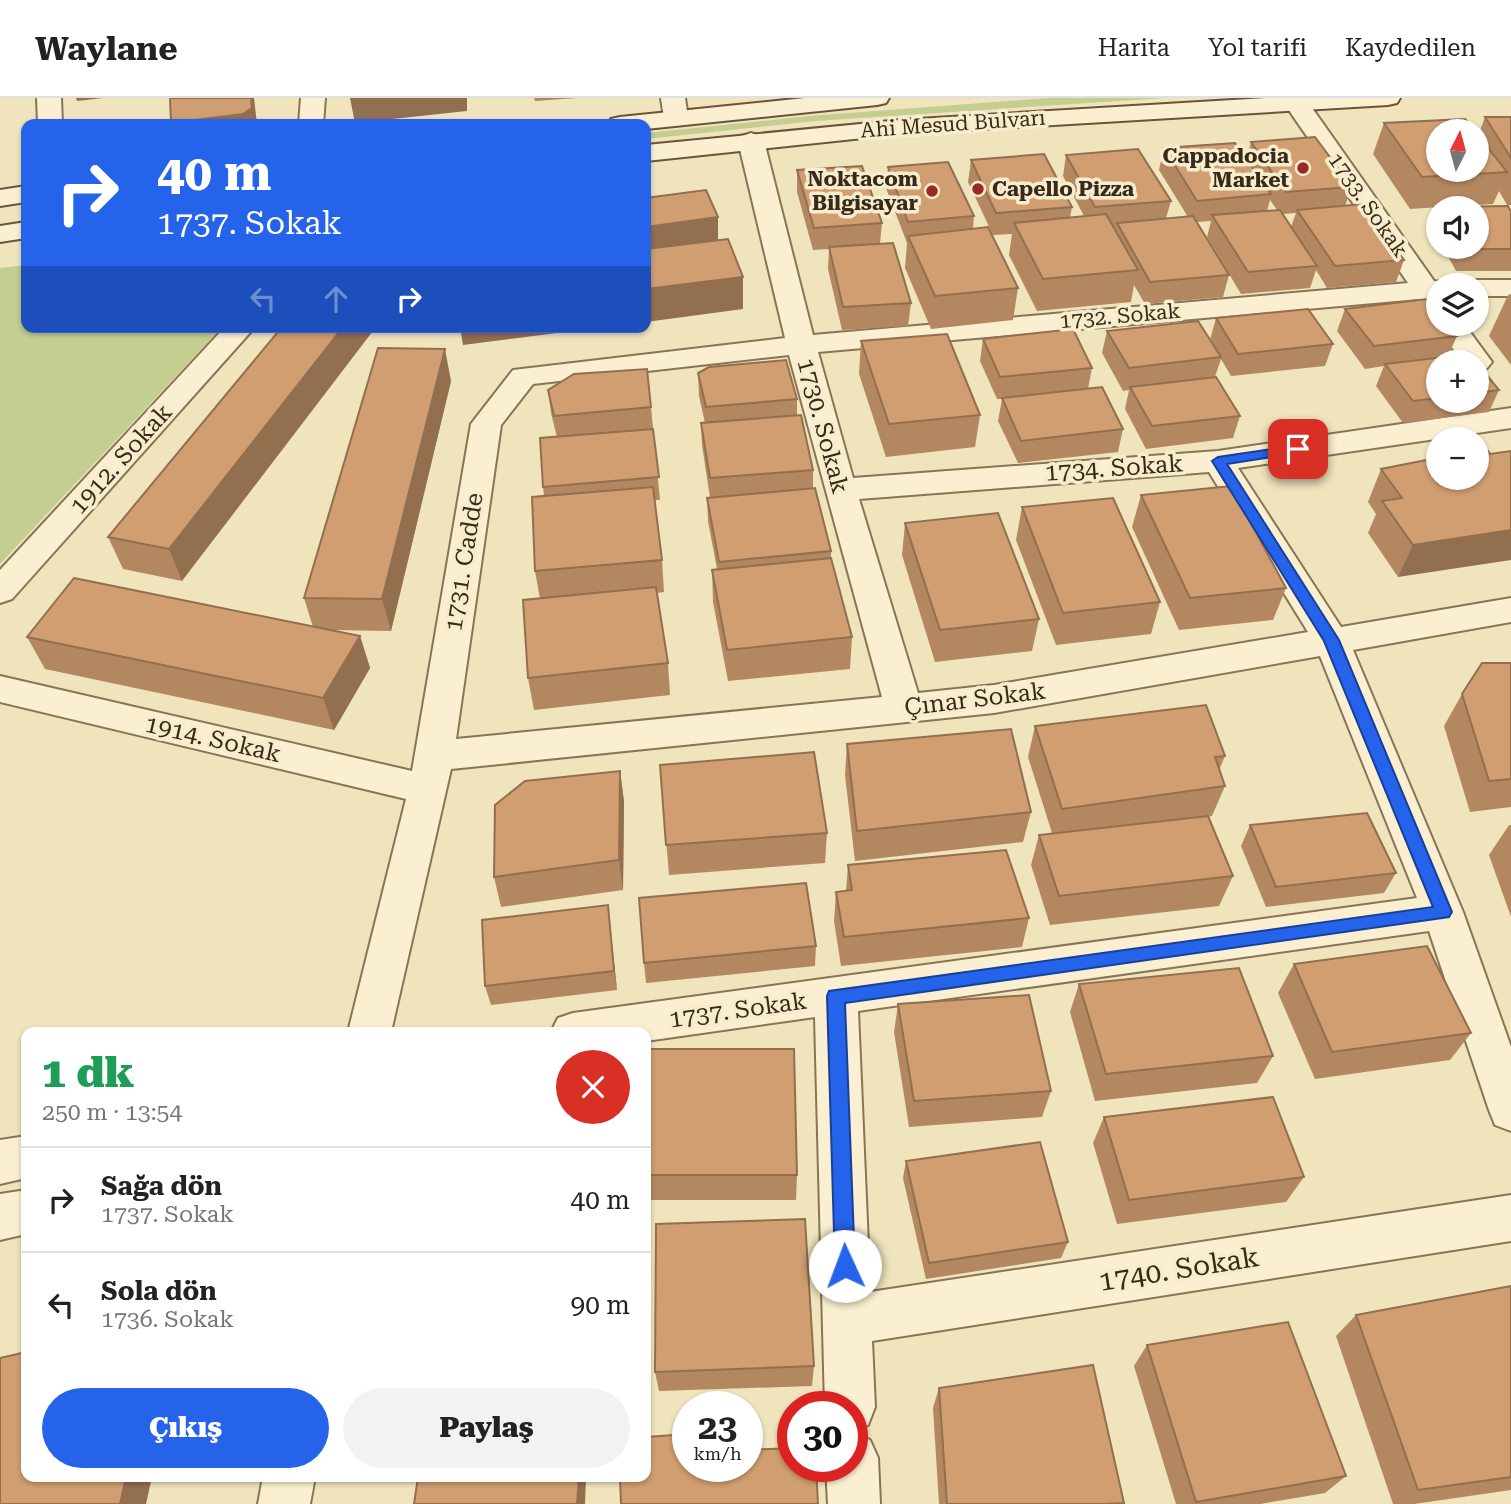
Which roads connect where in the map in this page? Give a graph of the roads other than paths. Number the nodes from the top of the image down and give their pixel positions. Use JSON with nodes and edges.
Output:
{"nodes":[{"id":1,"x":49,"y":98,"type":"edge"},
{"id":2,"x":313,"y":98,"type":"edge"},
{"id":3,"x":877,"y":98,"type":"edge"},
{"id":4,"x":1388,"y":98,"type":"edge"},
{"id":5,"x":1296,"y":103,"type":"junction"},
{"id":6,"x":674,"y":108,"type":"edge"},
{"id":7,"x":50,"y":119,"type":"edge"},
{"id":8,"x":311,"y":119,"type":"edge"},
{"id":9,"x":637,"y":119,"type":"edge"},
{"id":10,"x":751,"y":141,"type":"junction"},
{"id":11,"x":651,"y":152,"type":"edge"},
{"id":12,"x":21,"y":195,"type":"edge"},
{"id":13,"x":0,"y":198,"type":"edge"},
{"id":14,"x":21,"y":231,"type":"edge"},
{"id":15,"x":0,"y":234,"type":"edge"},
{"id":16,"x":1426,"y":284,"type":"edge"},
{"id":17,"x":1489,"y":288,"type":"edge"},
{"id":18,"x":1511,"y":288,"type":"edge"},
{"id":19,"x":1426,"y":296,"type":"edge"},
{"id":20,"x":236,"y":333,"type":"edge"},
{"id":21,"x":1458,"y":336,"type":"edge"},
{"id":22,"x":801,"y":345,"type":"junction"},
{"id":23,"x":1494,"y":388,"type":"edge"},
{"id":24,"x":1218,"y":461,"type":"junction"},
{"id":25,"x":840,"y":490,"type":"junction"},
{"id":26,"x":0,"y":591,"type":"edge"},
{"id":27,"x":1511,"y":610,"type":"edge"},
{"id":28,"x":1331,"y":640,"type":"junction"},
{"id":29,"x":0,"y":689,"type":"edge"},
{"id":30,"x":904,"y":709,"type":"junction"},
{"id":31,"x":430,"y":773,"type":"junction"},
{"id":32,"x":1443,"y":912,"type":"junction"},
{"id":33,"x":836,"y":996,"type":"junction"},
{"id":34,"x":371,"y":1027,"type":"edge"},
{"id":35,"x":610,"y":1027,"type":"edge"},
{"id":36,"x":1511,"y":1110,"type":"edge"},
{"id":37,"x":21,"y":1158,"type":"edge"},
{"id":38,"x":0,"y":1162,"type":"edge"},
{"id":39,"x":21,"y":1213,"type":"edge"},
{"id":40,"x":0,"y":1217,"type":"edge"},
{"id":41,"x":1511,"y":1218,"type":"edge"},
{"id":42,"x":847,"y":1320,"type":"junction"},
{"id":43,"x":849,"y":1391,"type":"edge"},
{"id":44,"x":288,"y":1482,"type":"edge"},
{"id":45,"x":853,"y":1482,"type":"edge"},
{"id":46,"x":284,"y":1504,"type":"edge"},
{"id":47,"x":854,"y":1504,"type":"edge"}],
"edges":[{"from":1,"to":7,"type":"street"},
{"from":2,"to":8,"type":"street"},
{"from":3,"to":6,"type":"street","name":"Ahi Mesud Bulvarı"},
{"from":4,"to":5,"type":"street","name":"Ahi Mesud Bulvarı"},
{"from":5,"to":10,"type":"street","name":"Ahi Mesud Bulvarı"},
{"from":5,"to":16,"type":"street","name":"1733. Sokak"},
{"from":6,"to":9,"type":"street","name":"Ahi Mesud Bulvarı"},
{"from":10,"to":11,"type":"street","name":"Ahi Mesud Bulvarı"},
{"from":10,"to":22,"type":"street","name":"1730. Sokak"},
{"from":12,"to":13,"type":"street"},
{"from":14,"to":15,"type":"street"},
{"from":17,"to":18,"type":"street"},
{"from":19,"to":22,"type":"street","name":"1732. Sokak"},
{"from":20,"to":26,"type":"street","name":"1912. Sokak"},
{"from":21,"to":23,"type":"street"},
{"from":22,"to":25,"type":"street","name":"1730. Sokak"},
{"from":22,"to":31,"type":"street","name":"1731. Cadde"},
{"from":23,"to":24,"type":"street","name":"1734. Sokak"},
{"from":24,"to":25,"type":"street","name":"1734. Sokak"},
{"from":24,"to":28,"type":"street"},
{"from":25,"to":30,"type":"street","name":"1730. Sokak"},
{"from":27,"to":28,"type":"street","name":"Çınar Sokak"},
{"from":28,"to":30,"type":"street","name":"Çınar Sokak"},
{"from":28,"to":32,"type":"street"},
{"from":29,"to":31,"type":"street","name":"1914. Sokak"},
{"from":30,"to":31,"type":"street","name":"Çınar Sokak"},
{"from":31,"to":34,"type":"street","name":"1731. Cadde"},
{"from":32,"to":33,"type":"street","name":"1737. Sokak"},
{"from":32,"to":36,"type":"street"},
{"from":33,"to":35,"type":"street","name":"1737. Sokak"},
{"from":33,"to":42,"type":"street"},
{"from":37,"to":38,"type":"street"},
{"from":39,"to":40,"type":"street"},
{"from":41,"to":42,"type":"street","name":"1740. Sokak"},
{"from":42,"to":43,"type":"street"},
{"from":44,"to":46,"type":"street"},
{"from":45,"to":47,"type":"street"}]}
